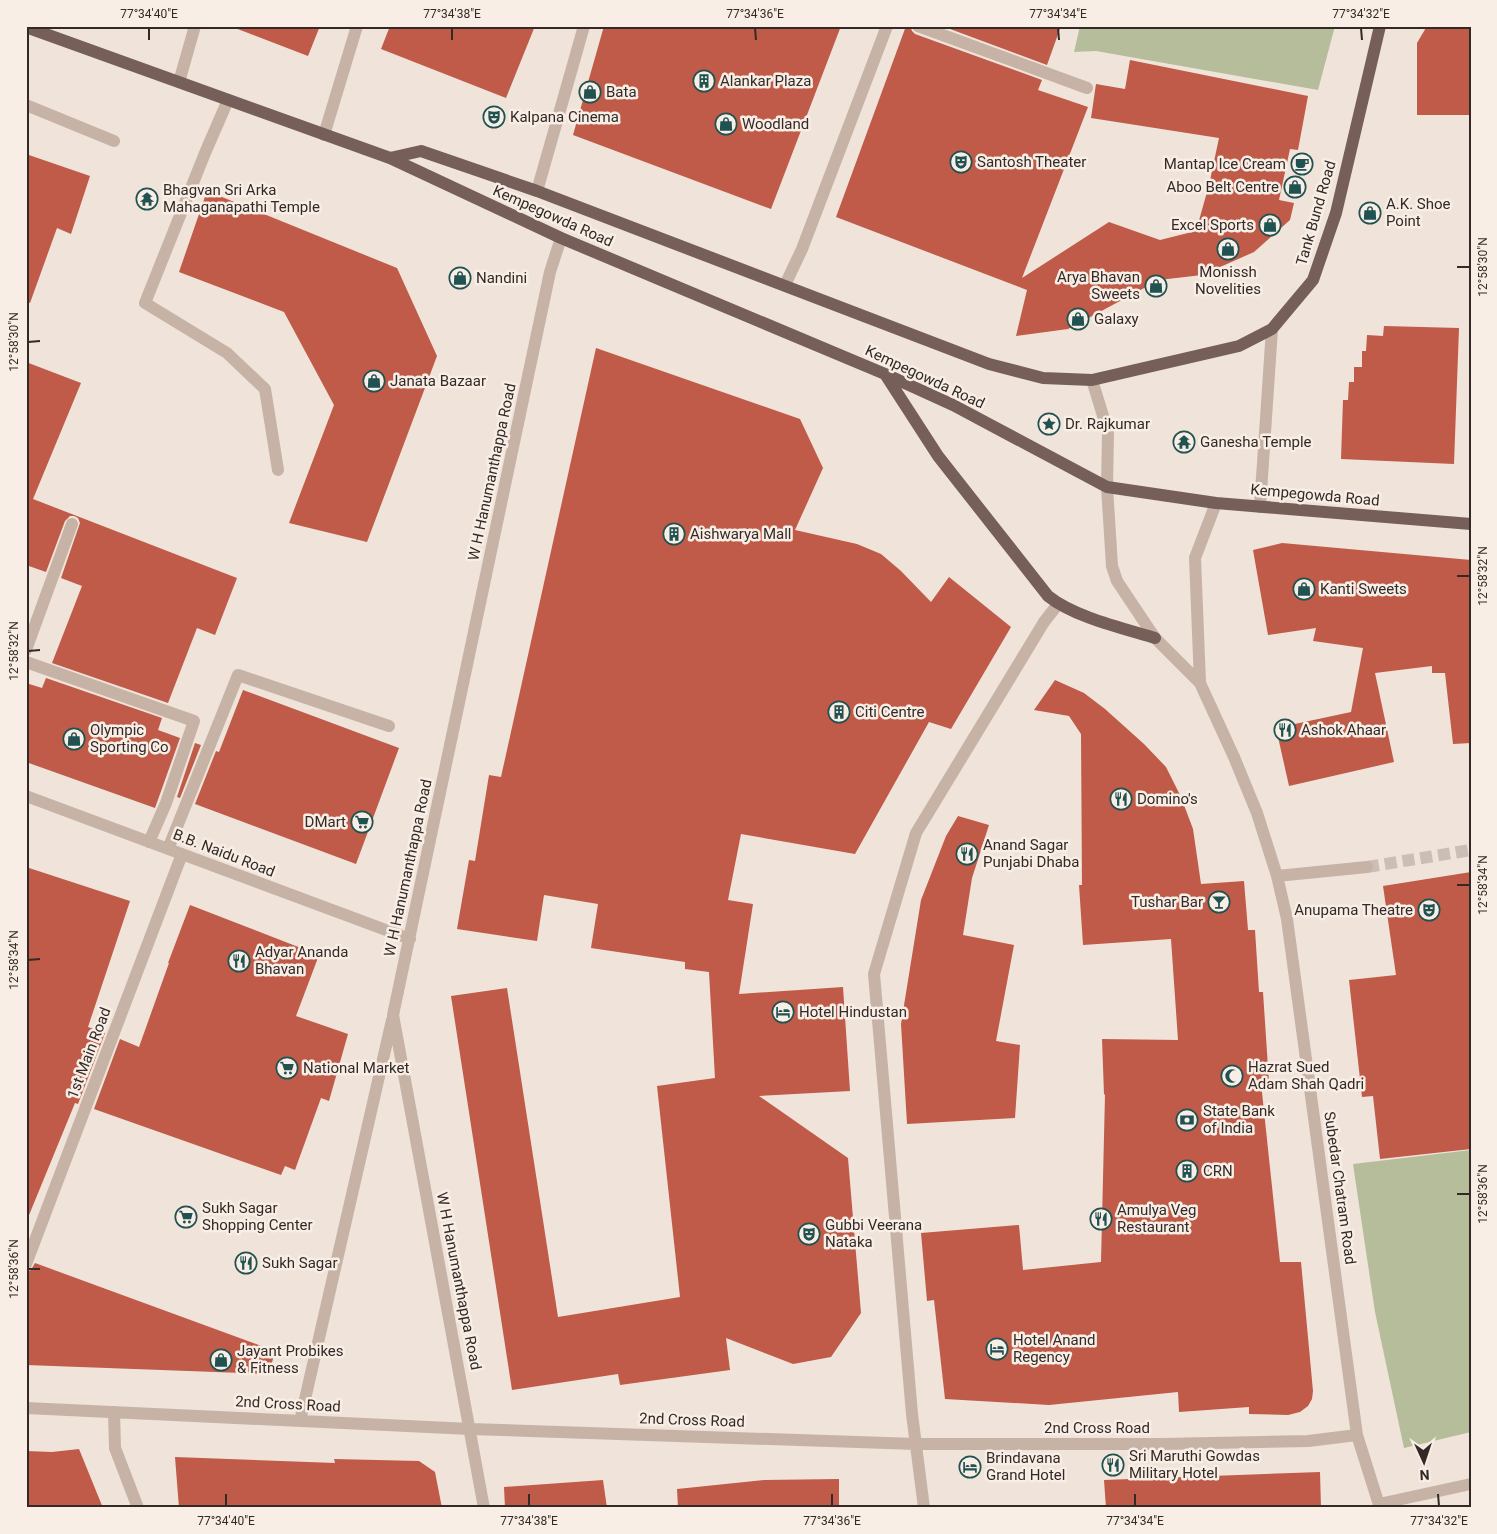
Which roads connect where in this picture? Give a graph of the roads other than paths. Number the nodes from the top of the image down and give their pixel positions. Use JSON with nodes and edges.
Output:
{"nodes":[{"id":1,"x":195,"y":26,"type":"edge"},
{"id":2,"x":357,"y":26,"type":"edge"},
{"id":3,"x":584,"y":26,"type":"edge"},
{"id":4,"x":887,"y":26,"type":"edge"},
{"id":5,"x":918,"y":26,"type":"edge"},
{"id":6,"x":1380,"y":26,"type":"edge"},
{"id":7,"x":26,"y":27,"type":"edge"},
{"id":8,"x":179,"y":82,"type":"junction"},
{"id":9,"x":1087,"y":88,"type":"dead end"},
{"id":10,"x":228,"y":100,"type":"junction"},
{"id":11,"x":26,"y":105,"type":"edge"},
{"id":12,"x":324,"y":135,"type":"junction"},
{"id":13,"x":114,"y":141,"type":"dead end"},
{"id":14,"x":390,"y":158,"type":"junction"},
{"id":15,"x":537,"y":191,"type":"junction"},
{"id":16,"x":561,"y":238,"type":"junction"},
{"id":17,"x":785,"y":285,"type":"junction"},
{"id":18,"x":1272,"y":329,"type":"junction"},
{"id":19,"x":885,"y":374,"type":"junction"},
{"id":20,"x":1092,"y":380,"type":"junction"},
{"id":21,"x":278,"y":470,"type":"dead end"},
{"id":22,"x":1107,"y":487,"type":"junction"},
{"id":23,"x":1216,"y":503,"type":"junction"},
{"id":24,"x":1260,"y":507,"type":"junction"},
{"id":25,"x":72,"y":524,"type":"dead end"},
{"id":26,"x":1471,"y":524,"type":"edge"},
{"id":27,"x":1058,"y":604,"type":"junction"},
{"id":28,"x":1155,"y":638,"type":"junction"},
{"id":29,"x":26,"y":650,"type":"edge"},
{"id":30,"x":26,"y":662,"type":"edge"},
{"id":31,"x":1200,"y":683,"type":"junction"},
{"id":32,"x":389,"y":726,"type":"dead end"},
{"id":33,"x":26,"y":796,"type":"edge"},
{"id":34,"x":149,"y":842,"type":"junction"},
{"id":35,"x":168,"y":849,"type":"junction"},
{"id":36,"x":182,"y":854,"type":"junction"},
{"id":37,"x":1367,"y":867,"type":"tunnel mouth"},
{"id":38,"x":1277,"y":876,"type":"junction"},
{"id":39,"x":410,"y":939,"type":"junction"},
{"id":40,"x":393,"y":1016,"type":"junction"},
{"id":41,"x":26,"y":1264,"type":"edge"},
{"id":42,"x":26,"y":1408,"type":"edge"},
{"id":43,"x":114,"y":1412,"type":"junction"},
{"id":44,"x":300,"y":1421,"type":"junction"},
{"id":45,"x":470,"y":1429,"type":"junction"},
{"id":46,"x":1357,"y":1435,"type":"junction"},
{"id":47,"x":916,"y":1444,"type":"junction"},
{"id":48,"x":1471,"y":1484,"type":"edge"},
{"id":49,"x":1379,"y":1506,"type":"edge"},
{"id":50,"x":138,"y":1508,"type":"edge"},
{"id":51,"x":484,"y":1508,"type":"edge"},
{"id":52,"x":924,"y":1508,"type":"edge"}],
"edges":[{"from":1,"to":8,"type":"street"},
{"from":2,"to":12,"type":"street"},
{"from":3,"to":15,"type":"street"},
{"from":4,"to":17,"type":"street"},
{"from":5,"to":9,"type":"street"},
{"from":6,"to":18,"type":"main road","name":"Tank Bund Road"},
{"from":7,"to":8,"type":"main road","name":"Kempegowda Road"},
{"from":8,"to":10,"type":"main road","name":"Kempegowda Road"},
{"from":10,"to":12,"type":"main road","name":"Kempegowda Road"},
{"from":10,"to":21,"type":"street"},
{"from":11,"to":13,"type":"street"},
{"from":12,"to":14,"type":"main road","name":"Kempegowda Road"},
{"from":14,"to":15,"type":"main road","name":"Kempegowda Road"},
{"from":14,"to":16,"type":"main road","name":"Kempegowda Road"},
{"from":15,"to":17,"type":"main road","name":"Kempegowda Road"},
{"from":16,"to":19,"type":"main road","name":"Kempegowda Road"},
{"from":16,"to":39,"type":"street","name":"W H Hanumanthappa Road"},
{"from":17,"to":20,"type":"main road","name":"Kempegowda Road"},
{"from":18,"to":20,"type":"main road","name":"Tank Bund Road"},
{"from":18,"to":24,"type":"street"},
{"from":19,"to":22,"type":"main road","name":"Kempegowda Road"},
{"from":19,"to":27,"type":"main road"},
{"from":20,"to":22,"type":"street","name":"Subedar Chatram Road"},
{"from":22,"to":23,"type":"main road","name":"Kempegowda Road"},
{"from":22,"to":28,"type":"street","name":"Subedar Chatram Road"},
{"from":23,"to":24,"type":"main road","name":"Kempegowda Road"},
{"from":23,"to":31,"type":"street"},
{"from":24,"to":26,"type":"main road","name":"Kempegowda Road"},
{"from":25,"to":29,"type":"street"},
{"from":27,"to":28,"type":"main road"},
{"from":27,"to":47,"type":"street"},
{"from":28,"to":31,"type":"street","name":"Subedar Chatram Road"},
{"from":30,"to":34,"type":"street"},
{"from":31,"to":38,"type":"street","name":"Subedar Chatram Road"},
{"from":32,"to":35,"type":"street"},
{"from":33,"to":34,"type":"street","name":"B.B. Naidu Road"},
{"from":34,"to":35,"type":"street","name":"B.B. Naidu Road"},
{"from":35,"to":36,"type":"street","name":"B.B. Naidu Road"},
{"from":36,"to":39,"type":"street","name":"B.B. Naidu Road"},
{"from":36,"to":41,"type":"street","name":"1st Main Road"},
{"from":37,"to":38,"type":"street"},
{"from":38,"to":46,"type":"street","name":"Subedar Chatram Road"},
{"from":39,"to":40,"type":"street","name":"W H Hanumanthappa Road"},
{"from":40,"to":44,"type":"street"},
{"from":40,"to":45,"type":"street","name":"W H Hanumanthappa Road"},
{"from":42,"to":43,"type":"street","name":"2nd Cross Road"},
{"from":43,"to":44,"type":"street","name":"2nd Cross Road"},
{"from":43,"to":50,"type":"street"},
{"from":44,"to":45,"type":"street","name":"2nd Cross Road"},
{"from":45,"to":47,"type":"street","name":"2nd Cross Road"},
{"from":45,"to":51,"type":"street","name":"W H Hanumanthappa Road"},
{"from":46,"to":47,"type":"street","name":"2nd Cross Road"},
{"from":46,"to":49,"type":"street","name":"Subedar Chatram Road"},
{"from":47,"to":52,"type":"street"},
{"from":48,"to":49,"type":"street"}]}
